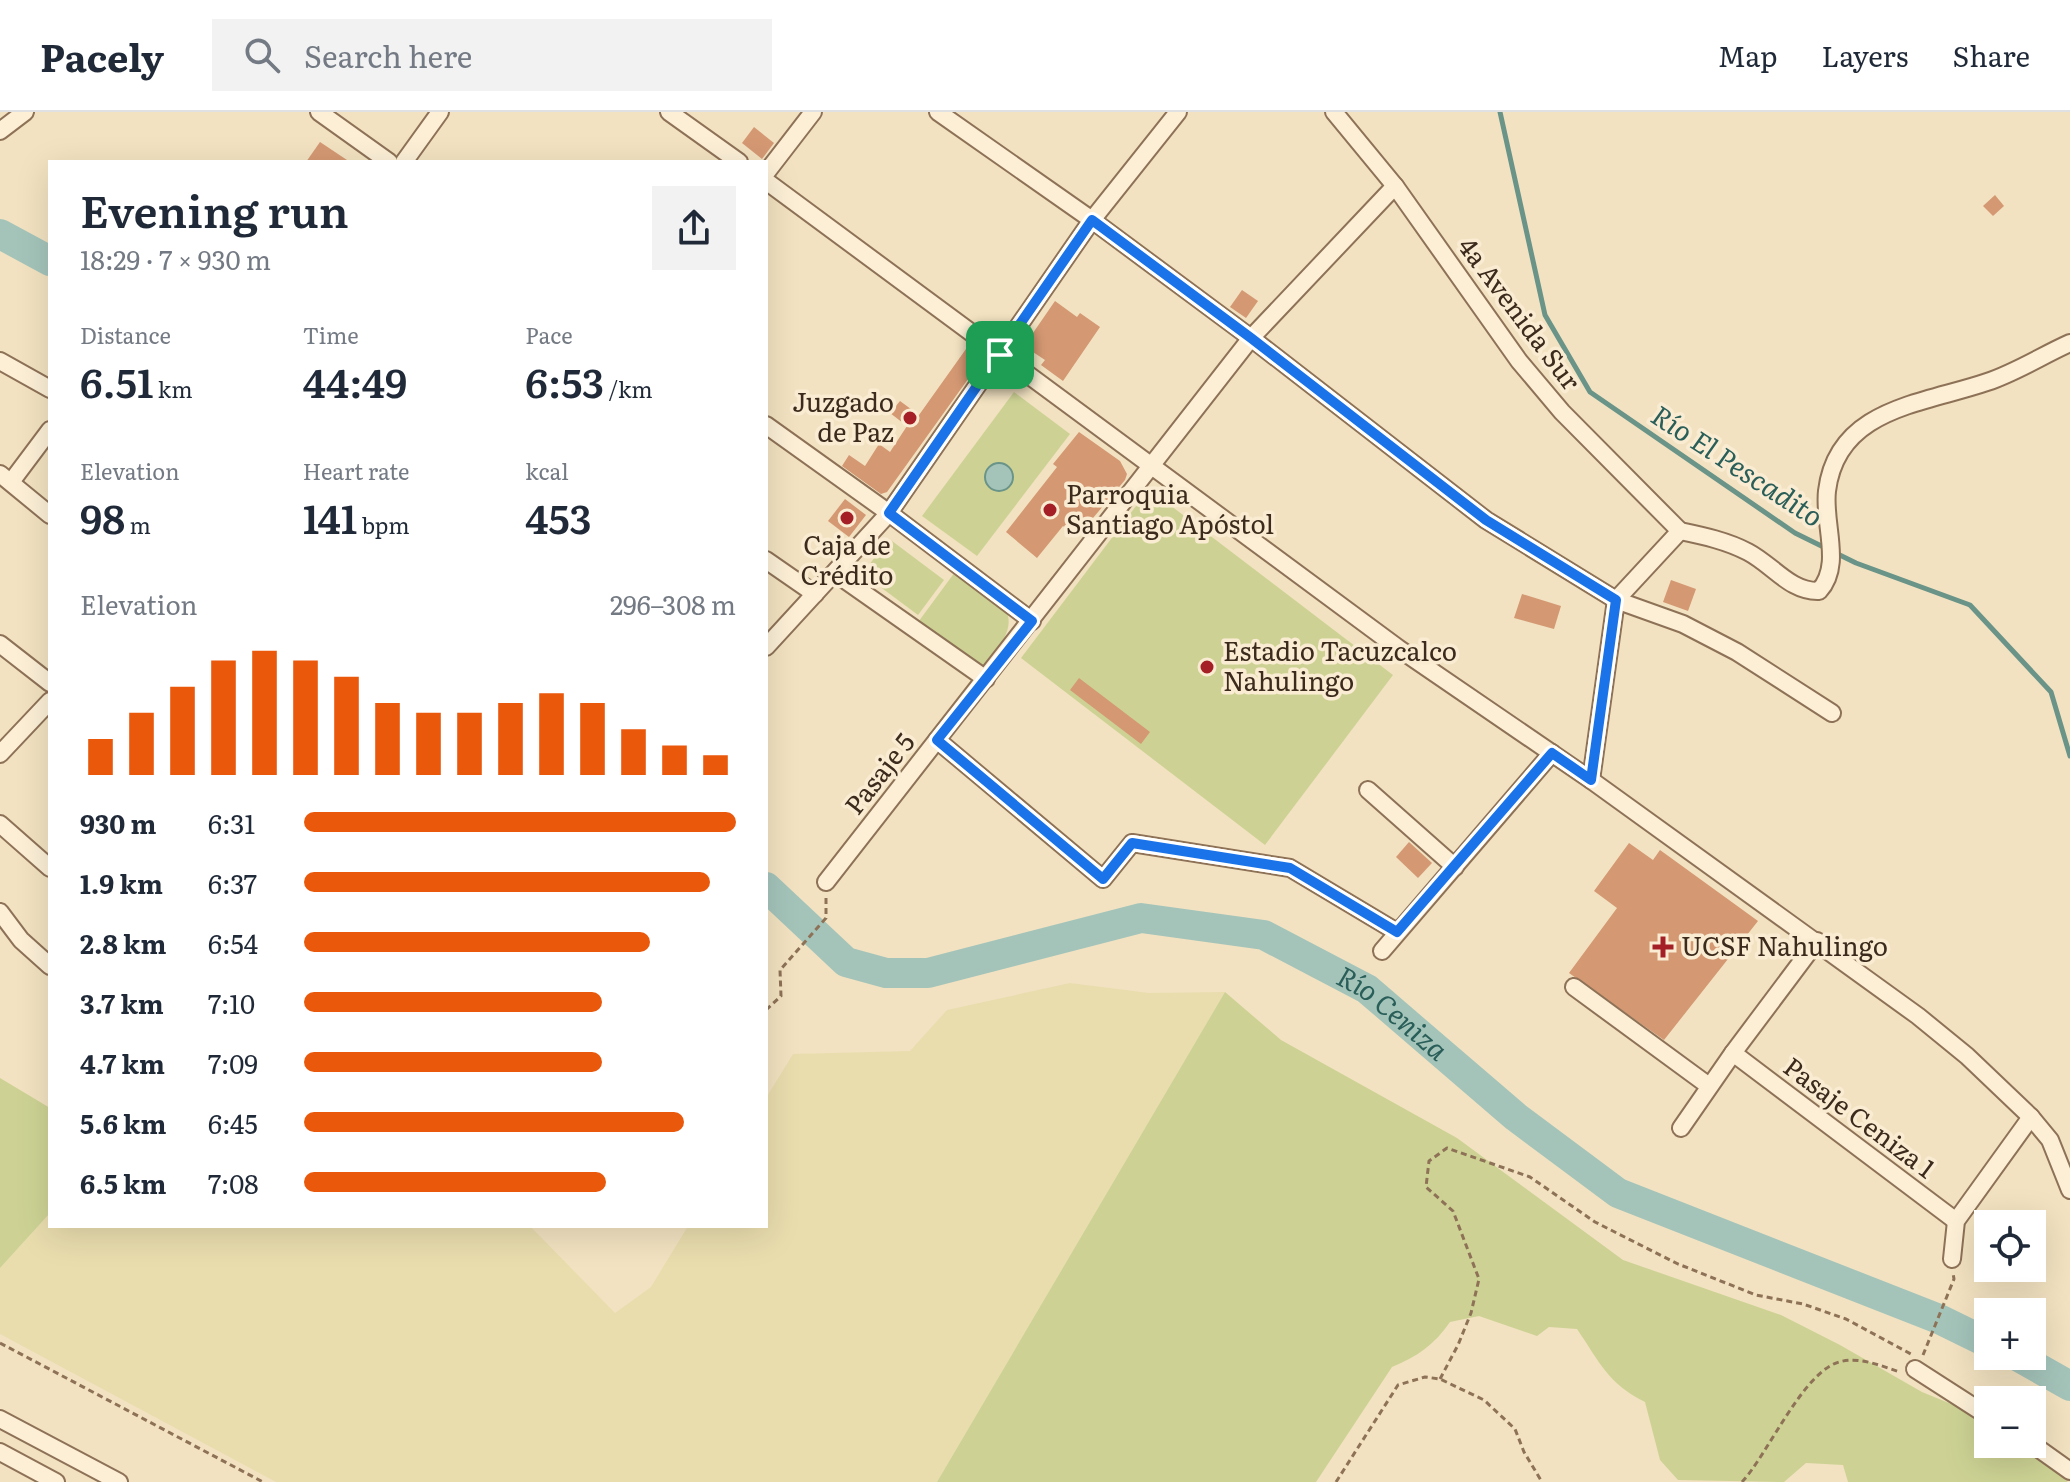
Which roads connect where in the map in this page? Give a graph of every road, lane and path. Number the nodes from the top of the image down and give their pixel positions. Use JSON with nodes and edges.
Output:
{"nodes":[{"id":1,"x":25,"y":112,"type":"edge"},
{"id":2,"x":319,"y":112,"type":"edge"},
{"id":3,"x":440,"y":112,"type":"edge"},
{"id":4,"x":669,"y":112,"type":"edge"},
{"id":5,"x":813,"y":112,"type":"edge"},
{"id":6,"x":938,"y":112,"type":"edge"},
{"id":7,"x":1178,"y":112,"type":"edge"},
{"id":8,"x":1334,"y":112,"type":"edge"},
{"id":9,"x":0,"y":131,"type":"edge"},
{"id":10,"x":386,"y":160,"type":"edge"},
{"id":11,"x":405,"y":160,"type":"edge"},
{"id":12,"x":736,"y":160,"type":"edge"},
{"id":13,"x":768,"y":170,"type":"edge"},
{"id":14,"x":768,"y":182,"type":"edge"},
{"id":15,"x":1395,"y":186,"type":"junction"},
{"id":16,"x":1092,"y":220,"type":"junction"},
{"id":17,"x":1251,"y":338,"type":"junction"},
{"id":18,"x":2070,"y":343,"type":"edge"},
{"id":19,"x":1000,"y":355,"type":"junction"},
{"id":20,"x":0,"y":361,"type":"edge"},
{"id":21,"x":48,"y":388,"type":"edge"},
{"id":22,"x":768,"y":426,"type":"edge"},
{"id":23,"x":48,"y":432,"type":"edge"},
{"id":24,"x":1151,"y":464,"type":"junction"},
{"id":25,"x":5,"y":478,"type":"edge"},
{"id":26,"x":48,"y":513,"type":"edge"},
{"id":27,"x":889,"y":513,"type":"junction"},
{"id":28,"x":1680,"y":531,"type":"junction"},
{"id":29,"x":768,"y":561,"type":"edge"},
{"id":30,"x":835,"y":573,"type":"junction"},
{"id":31,"x":815,"y":594,"type":"junction"},
{"id":32,"x":1616,"y":600,"type":"junction"},
{"id":33,"x":1032,"y":621,"type":"junction"},
{"id":34,"x":0,"y":644,"type":"edge"},
{"id":35,"x":768,"y":645,"type":"edge"},
{"id":36,"x":986,"y":679,"type":"junction"},
{"id":37,"x":48,"y":681,"type":"edge"},
{"id":38,"x":48,"y":703,"type":"edge"},
{"id":39,"x":1832,"y":713,"type":"dead end"},
{"id":40,"x":937,"y":740,"type":"junction"},
{"id":41,"x":1552,"y":753,"type":"junction"},
{"id":42,"x":0,"y":754,"type":"edge"},
{"id":43,"x":1591,"y":780,"type":"junction"},
{"id":44,"x":1368,"y":790,"type":"dead end"},
{"id":45,"x":0,"y":824,"type":"edge"},
{"id":46,"x":48,"y":866,"type":"edge"},
{"id":47,"x":1455,"y":867,"type":"junction"},
{"id":48,"x":826,"y":882,"type":"dead end"},
{"id":49,"x":0,"y":912,"type":"edge"},
{"id":50,"x":826,"y":918,"type":"dead end"},
{"id":51,"x":1397,"y":932,"type":"junction"},
{"id":52,"x":1817,"y":941,"type":"junction"},
{"id":53,"x":1382,"y":951,"type":"dead end"},
{"id":54,"x":48,"y":964,"type":"edge"},
{"id":55,"x":1574,"y":987,"type":"dead end"},
{"id":56,"x":768,"y":1008,"type":"edge"},
{"id":57,"x":1733,"y":1053,"type":"junction"},
{"id":58,"x":1709,"y":1086,"type":"junction"},
{"id":59,"x":2031,"y":1117,"type":"junction"},
{"id":60,"x":1681,"y":1128,"type":"dead end"},
{"id":61,"x":2070,"y":1189,"type":"edge"},
{"id":62,"x":1956,"y":1221,"type":"junction"},
{"id":63,"x":1952,"y":1259,"type":"dead end"},
{"id":64,"x":1954,"y":1279,"type":"dead end"},
{"id":65,"x":0,"y":1343,"type":"edge"},
{"id":66,"x":1918,"y":1364,"type":"junction"},
{"id":67,"x":1440,"y":1379,"type":"junction"},
{"id":68,"x":1974,"y":1406,"type":"edge"},
{"id":69,"x":0,"y":1419,"type":"edge"},
{"id":70,"x":0,"y":1452,"type":"edge"},
{"id":71,"x":2046,"y":1454,"type":"edge"},
{"id":72,"x":2070,"y":1471,"type":"edge"},
{"id":73,"x":56,"y":1482,"type":"edge"},
{"id":74,"x":119,"y":1482,"type":"edge"},
{"id":75,"x":263,"y":1482,"type":"edge"},
{"id":76,"x":1336,"y":1482,"type":"edge"},
{"id":77,"x":1542,"y":1482,"type":"edge"},
{"id":78,"x":1742,"y":1482,"type":"edge"}],
"edges":[{"from":1,"to":9,"type":"street"},
{"from":2,"to":10,"type":"street"},
{"from":3,"to":11,"type":"street"},
{"from":4,"to":12,"type":"street"},
{"from":5,"to":13,"type":"street"},
{"from":6,"to":16,"type":"street"},
{"from":7,"to":16,"type":"street"},
{"from":8,"to":15,"type":"street","name":"4a Avenida Sur"},
{"from":14,"to":19,"type":"street"},
{"from":15,"to":17,"type":"street","name":"Pasaje 5"},
{"from":15,"to":28,"type":"street","name":"4a Avenida Sur"},
{"from":16,"to":17,"type":"street"},
{"from":16,"to":19,"type":"street"},
{"from":17,"to":24,"type":"street","name":"Pasaje 5"},
{"from":17,"to":32,"type":"street"},
{"from":18,"to":28,"type":"street"},
{"from":19,"to":24,"type":"street"},
{"from":19,"to":27,"type":"street"},
{"from":20,"to":21,"type":"street"},
{"from":22,"to":27,"type":"street"},
{"from":23,"to":25,"type":"street"},
{"from":24,"to":33,"type":"street","name":"Pasaje 5"},
{"from":24,"to":41,"type":"street"},
{"from":25,"to":26,"type":"street"},
{"from":27,"to":30,"type":"street"},
{"from":27,"to":33,"type":"street"},
{"from":28,"to":32,"type":"street"},
{"from":29,"to":31,"type":"street"},
{"from":30,"to":31,"type":"street"},
{"from":30,"to":36,"type":"street"},
{"from":31,"to":35,"type":"street"},
{"from":32,"to":39,"type":"street"},
{"from":32,"to":43,"type":"street"},
{"from":33,"to":36,"type":"street","name":"Pasaje 5"},
{"from":34,"to":37,"type":"street"},
{"from":36,"to":40,"type":"street","name":"Pasaje 5"},
{"from":38,"to":42,"type":"street"},
{"from":40,"to":48,"type":"street","name":"Pasaje 5"},
{"from":40,"to":51,"type":"street"},
{"from":41,"to":43,"type":"street"},
{"from":41,"to":47,"type":"street"},
{"from":43,"to":52,"type":"street"},
{"from":44,"to":47,"type":"street"},
{"from":45,"to":46,"type":"street"},
{"from":47,"to":51,"type":"street"},
{"from":49,"to":54,"type":"street"},
{"from":50,"to":56,"type":"path"},
{"from":51,"to":53,"type":"street"},
{"from":52,"to":57,"type":"street"},
{"from":52,"to":59,"type":"street"},
{"from":55,"to":58,"type":"street"},
{"from":57,"to":58,"type":"street"},
{"from":57,"to":62,"type":"street","name":"Pasaje Ceniza 1"},
{"from":58,"to":60,"type":"street"},
{"from":59,"to":61,"type":"street"},
{"from":59,"to":62,"type":"street"},
{"from":62,"to":63,"type":"street"},
{"from":64,"to":66,"type":"path"},
{"from":65,"to":75,"type":"path"},
{"from":66,"to":67,"type":"path"},
{"from":66,"to":68,"type":"street"},
{"from":66,"to":78,"type":"path"},
{"from":67,"to":76,"type":"path"},
{"from":67,"to":77,"type":"path"},
{"from":69,"to":74,"type":"street"},
{"from":70,"to":73,"type":"street"},
{"from":71,"to":72,"type":"street"}]}
